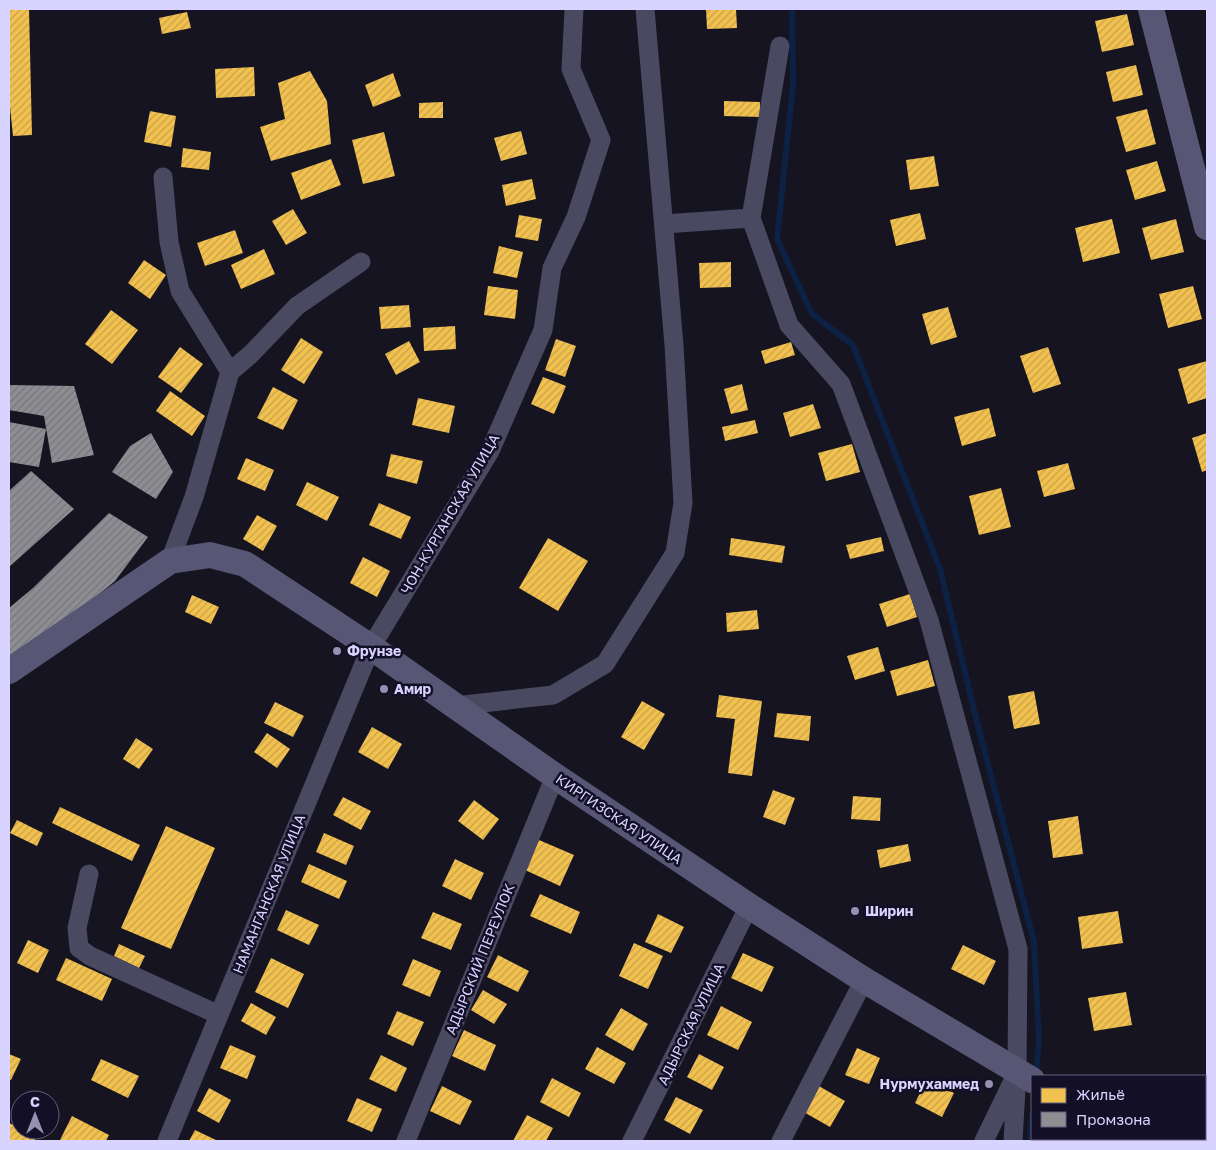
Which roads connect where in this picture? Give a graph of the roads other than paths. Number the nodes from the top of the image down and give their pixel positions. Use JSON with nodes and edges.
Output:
{"nodes":[{"id":1,"x":574,"y":9,"type":"edge"},
{"id":2,"x":645,"y":9,"type":"edge"},
{"id":3,"x":1151,"y":9,"type":"edge"},
{"id":4,"x":780,"y":46,"type":"dead end"},
{"id":5,"x":163,"y":177,"type":"dead end"},
{"id":6,"x":751,"y":218,"type":"junction"},
{"id":7,"x":664,"y":224,"type":"junction"},
{"id":8,"x":1207,"y":227,"type":"edge"},
{"id":9,"x":361,"y":262,"type":"dead end"},
{"id":10,"x":230,"y":372,"type":"junction"},
{"id":11,"x":170,"y":561,"type":"junction"},
{"id":12,"x":371,"y":647,"type":"junction"},
{"id":13,"x":9,"y":671,"type":"edge"},
{"id":14,"x":455,"y":706,"type":"junction"},
{"id":15,"x":554,"y":776,"type":"junction"},
{"id":16,"x":89,"y":874,"type":"dead end"},
{"id":17,"x":749,"y":906,"type":"junction"},
{"id":18,"x":864,"y":980,"type":"junction"},
{"id":19,"x":219,"y":1015,"type":"junction"},
{"id":20,"x":1025,"y":1076,"type":"edge"},
{"id":21,"x":167,"y":1141,"type":"edge"},
{"id":22,"x":406,"y":1141,"type":"edge"},
{"id":23,"x":632,"y":1141,"type":"edge"},
{"id":24,"x":781,"y":1141,"type":"edge"},
{"id":25,"x":984,"y":1141,"type":"edge"},
{"id":26,"x":1013,"y":1141,"type":"edge"}],
"edges":[{"from":1,"to":12,"type":"street","name":"ЧОН-КУРГАНСКАЯ УЛИЦА"},
{"from":2,"to":7,"type":"street"},
{"from":3,"to":8,"type":"street"},
{"from":4,"to":6,"type":"street"},
{"from":5,"to":10,"type":"street"},
{"from":6,"to":7,"type":"street"},
{"from":6,"to":20,"type":"street"},
{"from":7,"to":14,"type":"street"},
{"from":9,"to":10,"type":"street"},
{"from":10,"to":11,"type":"street"},
{"from":11,"to":12,"type":"street","name":"КИРГИЗСКАЯ УЛИЦА"},
{"from":11,"to":13,"type":"street"},
{"from":12,"to":14,"type":"street","name":"КИРГИЗСКАЯ УЛИЦА"},
{"from":12,"to":19,"type":"street","name":"НАМАНГАНСКАЯ УЛИЦА"},
{"from":14,"to":15,"type":"street","name":"КИРГИЗСКАЯ УЛИЦА"},
{"from":15,"to":17,"type":"street","name":"КИРГИЗСКАЯ УЛИЦА"},
{"from":15,"to":22,"type":"street","name":"АДЫРСКИЙ ПЕРЕУЛОК"},
{"from":16,"to":19,"type":"street"},
{"from":17,"to":18,"type":"street","name":"КИРГИЗСКАЯ УЛИЦА"},
{"from":17,"to":23,"type":"street","name":"АДЫРСКАЯ УЛИЦА"},
{"from":18,"to":20,"type":"street","name":"КИРГИЗСКАЯ УЛИЦА"},
{"from":18,"to":24,"type":"street"},
{"from":19,"to":21,"type":"street","name":"НАМАНГАНСКАЯ УЛИЦА"},
{"from":20,"to":25,"type":"street"},
{"from":20,"to":26,"type":"street"}]}
